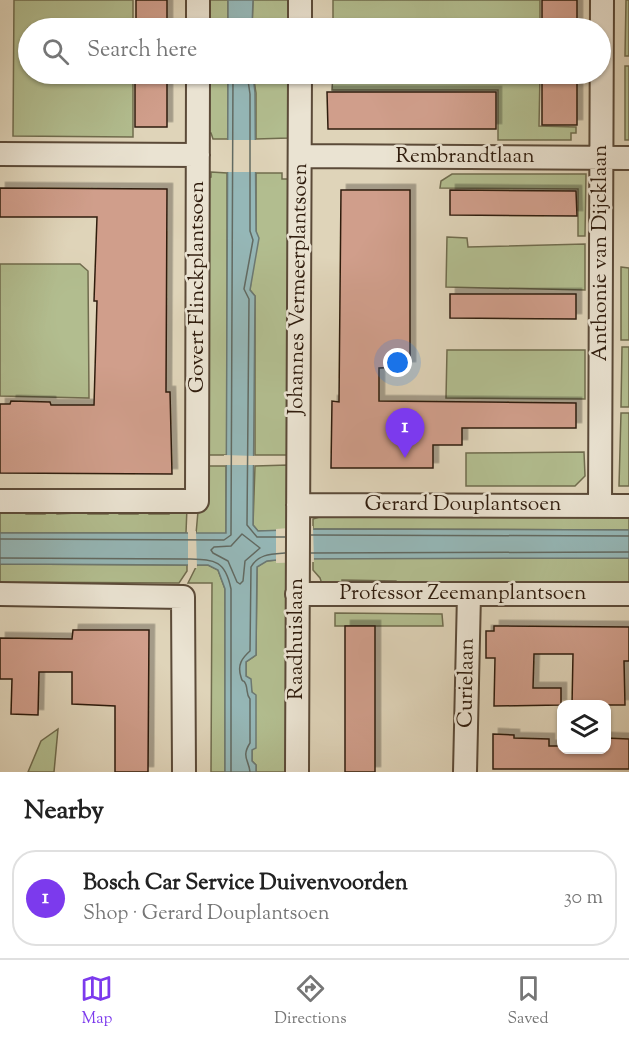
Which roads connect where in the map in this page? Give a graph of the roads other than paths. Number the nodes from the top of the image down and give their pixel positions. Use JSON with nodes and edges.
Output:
{"nodes":[{"id":1,"x":198,"y":0,"type":"edge"},
{"id":2,"x":300,"y":0,"type":"edge"},
{"id":3,"x":602,"y":0,"type":"edge"},
{"id":4,"x":198,"y":18,"type":"edge"},
{"id":5,"x":300,"y":18,"type":"edge"},
{"id":6,"x":602,"y":18,"type":"edge"},
{"id":7,"x":198,"y":84,"type":"edge"},
{"id":8,"x":300,"y":84,"type":"edge"},
{"id":9,"x":602,"y":84,"type":"edge"},
{"id":10,"x":0,"y":154,"type":"edge"},
{"id":11,"x":198,"y":155,"type":"junction"},
{"id":12,"x":300,"y":156,"type":"junction"},
{"id":13,"x":602,"y":158,"type":"junction"},
{"id":14,"x":629,"y":158,"type":"edge"},
{"id":15,"x":0,"y":501,"type":"edge"},
{"id":16,"x":600,"y":506,"type":"junction"},
{"id":17,"x":629,"y":506,"type":"edge"},
{"id":18,"x":297,"y":513,"type":"junction"},
{"id":19,"x":0,"y":594,"type":"edge"},
{"id":20,"x":297,"y":594,"type":"junction"},
{"id":21,"x":469,"y":594,"type":"junction"},
{"id":22,"x":629,"y":594,"type":"edge"},
{"id":23,"x":183,"y":772,"type":"edge"},
{"id":24,"x":297,"y":772,"type":"edge"},
{"id":25,"x":465,"y":772,"type":"edge"}],
"edges":[{"from":1,"to":4,"type":"street"},
{"from":2,"to":5,"type":"street"},
{"from":3,"to":6,"type":"street","name":"Anthonie van Dijcklaan"},
{"from":7,"to":11,"type":"street","name":"Govert Flinckplantsoen"},
{"from":8,"to":12,"type":"street","name":"Johannes Vermeerplantsoen"},
{"from":9,"to":13,"type":"street","name":"Anthonie van Dijcklaan"},
{"from":10,"to":11,"type":"street"},
{"from":11,"to":15,"type":"street","name":"Govert Flinckplantsoen"},
{"from":12,"to":13,"type":"street","name":"Rembrandtlaan"},
{"from":12,"to":18,"type":"street","name":"Johannes Vermeerplantsoen"},
{"from":13,"to":14,"type":"street","name":"Rembrandtlaan"},
{"from":13,"to":16,"type":"street","name":"Anthonie van Dijcklaan"},
{"from":16,"to":17,"type":"street","name":"Gerard Douplantsoen"},
{"from":16,"to":18,"type":"street","name":"Gerard Douplantsoen"},
{"from":18,"to":20,"type":"street","name":"Raadhuislaan"},
{"from":19,"to":23,"type":"street"},
{"from":20,"to":21,"type":"street","name":"Professor Zeemanplantsoen"},
{"from":20,"to":24,"type":"street","name":"Raadhuislaan"},
{"from":21,"to":22,"type":"street","name":"Professor Zeemanplantsoen"},
{"from":21,"to":25,"type":"street","name":"Curielaan"}]}
